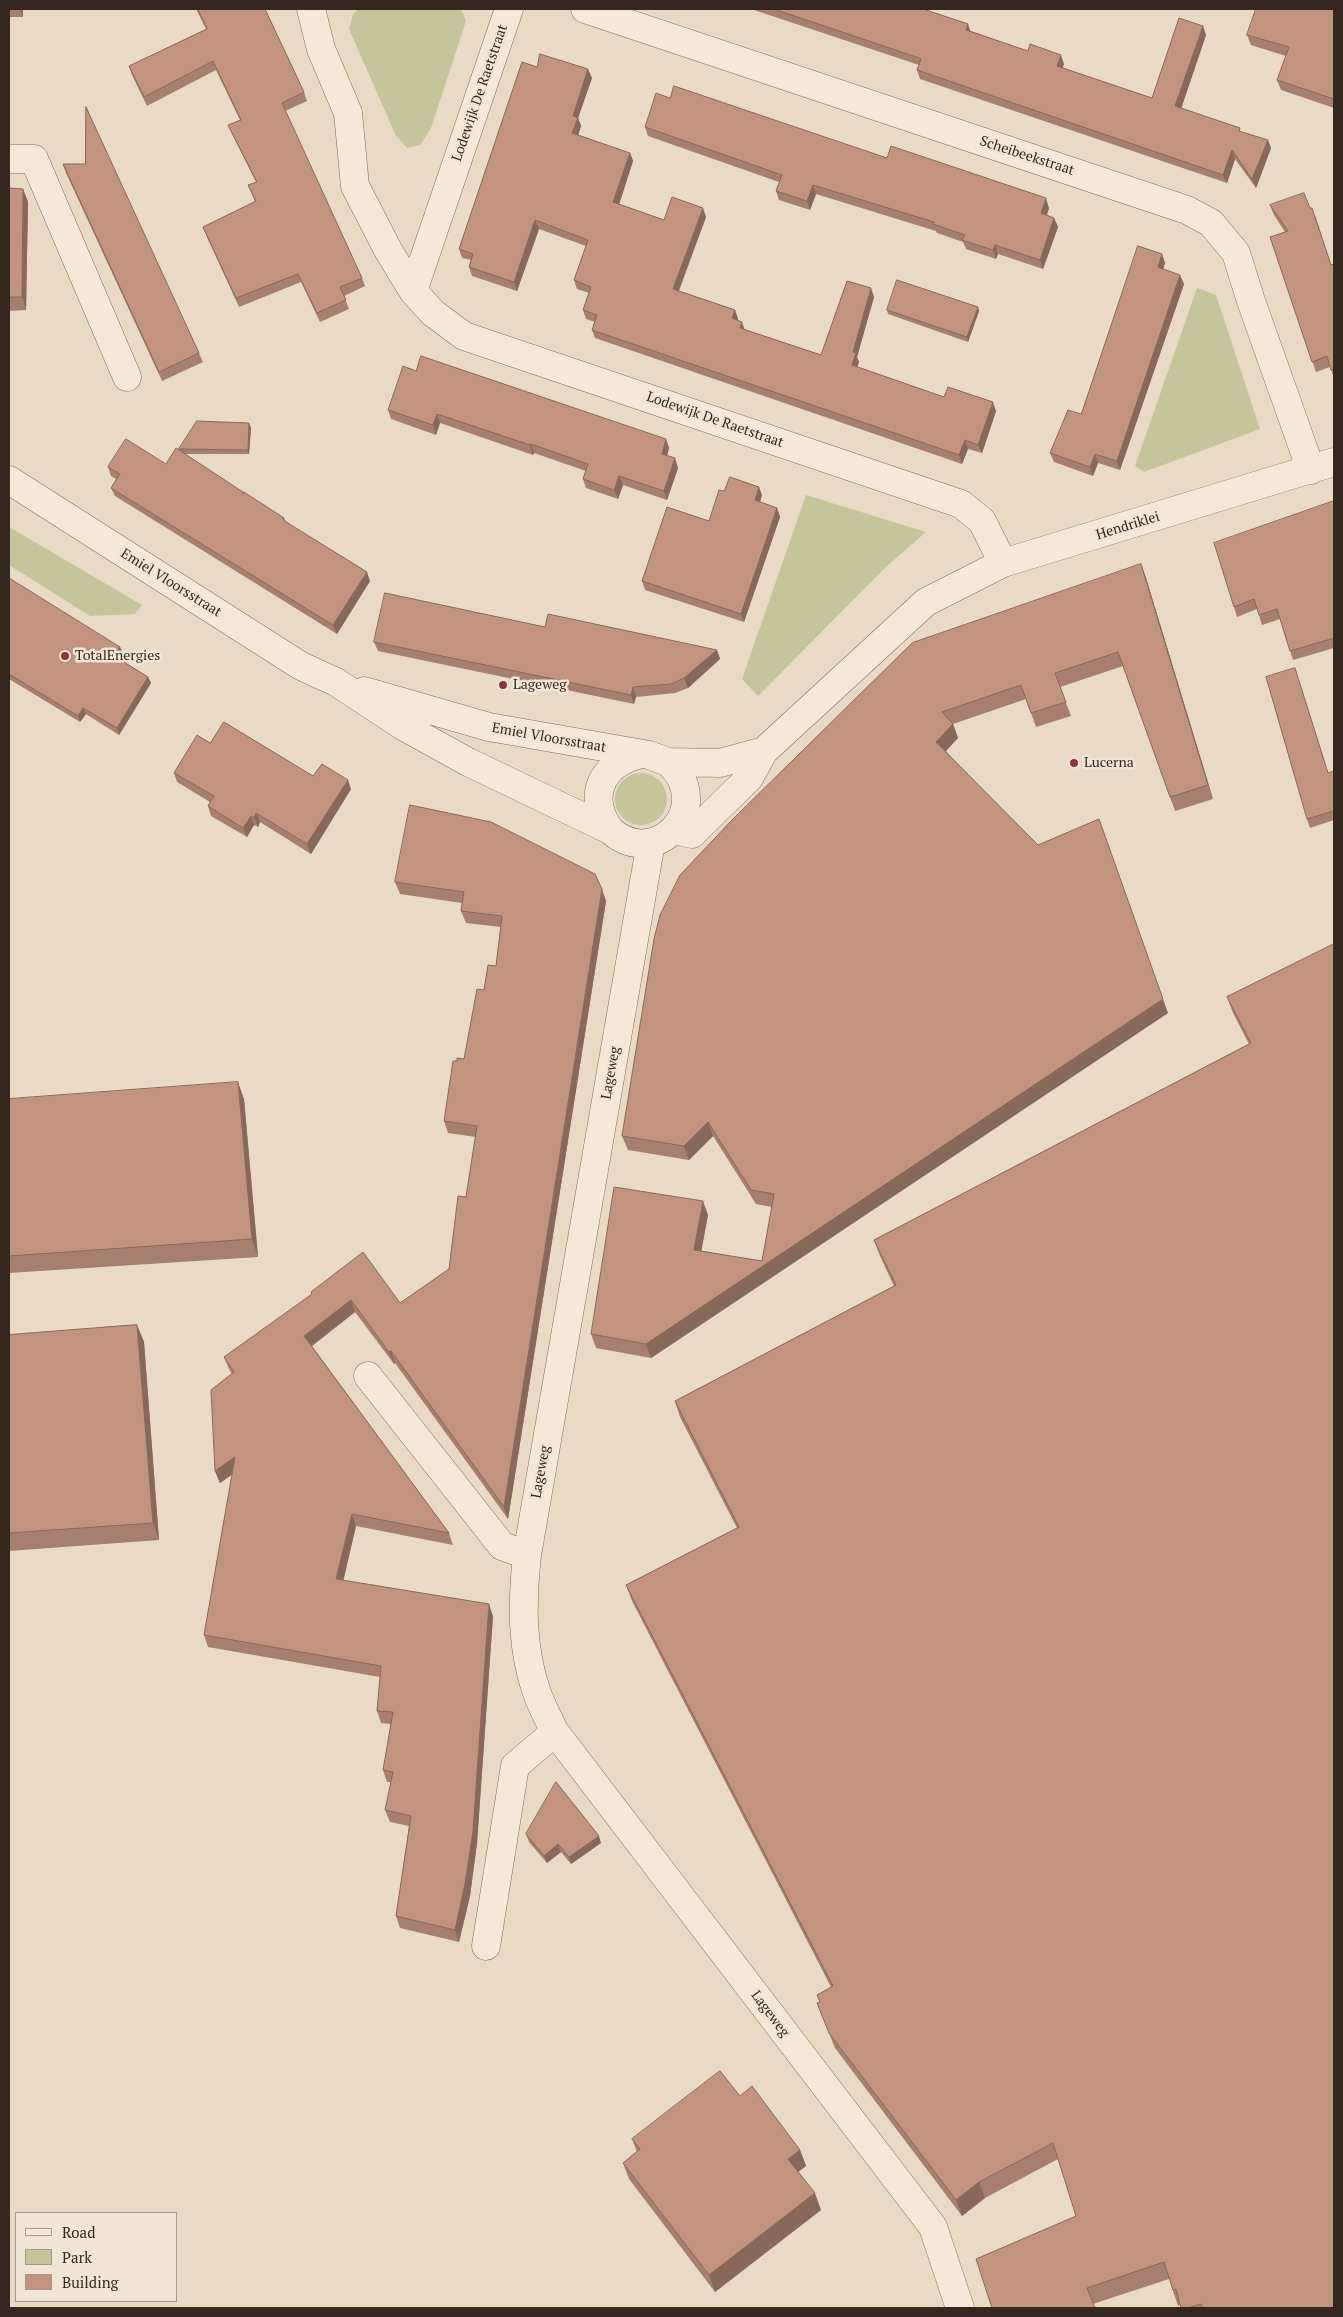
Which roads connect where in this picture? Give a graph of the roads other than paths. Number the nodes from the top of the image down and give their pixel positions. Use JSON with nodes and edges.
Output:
{"nodes":[{"id":1,"x":311,"y":9,"type":"edge"},
{"id":2,"x":509,"y":9,"type":"edge"},
{"id":3,"x":585,"y":9,"type":"edge"},
{"id":4,"x":9,"y":159,"type":"edge"},
{"id":5,"x":413,"y":290,"type":"junction"},
{"id":6,"x":127,"y":377,"type":"dead end"},
{"id":7,"x":1322,"y":466,"type":"edge"},
{"id":8,"x":9,"y":480,"type":"edge"},
{"id":9,"x":1003,"y":563,"type":"junction"},
{"id":10,"x":336,"y":682,"type":"junction"},
{"id":11,"x":764,"y":751,"type":"junction"},
{"id":12,"x":638,"y":754,"type":"junction"},
{"id":13,"x":668,"y":762,"type":"junction"},
{"id":14,"x":610,"y":830,"type":"junction"},
{"id":15,"x":663,"y":836,"type":"junction"},
{"id":16,"x":368,"y":1376,"type":"dead end"},
{"id":17,"x":526,"y":1555,"type":"junction"},
{"id":18,"x":555,"y":1732,"type":"junction"},
{"id":19,"x":486,"y":1946,"type":"dead end"},
{"id":20,"x":960,"y":2308,"type":"edge"}],
"edges":[{"from":1,"to":5,"type":"street","name":"Lodewijk De Raetstraat"},
{"from":2,"to":5,"type":"street","name":"Lodewijk De Raetstraat"},
{"from":3,"to":7,"type":"street","name":"Scheibeekstraat"},
{"from":4,"to":6,"type":"street"},
{"from":5,"to":9,"type":"street","name":"Lodewijk De Raetstraat"},
{"from":7,"to":9,"type":"street","name":"Hendriklei"},
{"from":8,"to":10,"type":"street","name":"Emiel Vloorsstraat"},
{"from":9,"to":11,"type":"street","name":"Hendriklei"},
{"from":10,"to":12,"type":"street","name":"Emiel Vloorsstraat"},
{"from":10,"to":14,"type":"street","name":"Emiel Vloorsstraat"},
{"from":11,"to":13,"type":"street","name":"Emiel Vloorsstraat"},
{"from":11,"to":15,"type":"street"},
{"from":12,"to":13,"type":"street","name":"Emiel Vloorsstraat"},
{"from":12,"to":14,"type":"street"},
{"from":13,"to":15,"type":"street"},
{"from":14,"to":15,"type":"street","name":"Emiel Vloorsstraat"},
{"from":15,"to":17,"type":"street","name":"Lageweg"},
{"from":16,"to":17,"type":"street"},
{"from":17,"to":18,"type":"street","name":"Lageweg"},
{"from":18,"to":19,"type":"street"},
{"from":18,"to":20,"type":"street","name":"Lageweg"}]}
